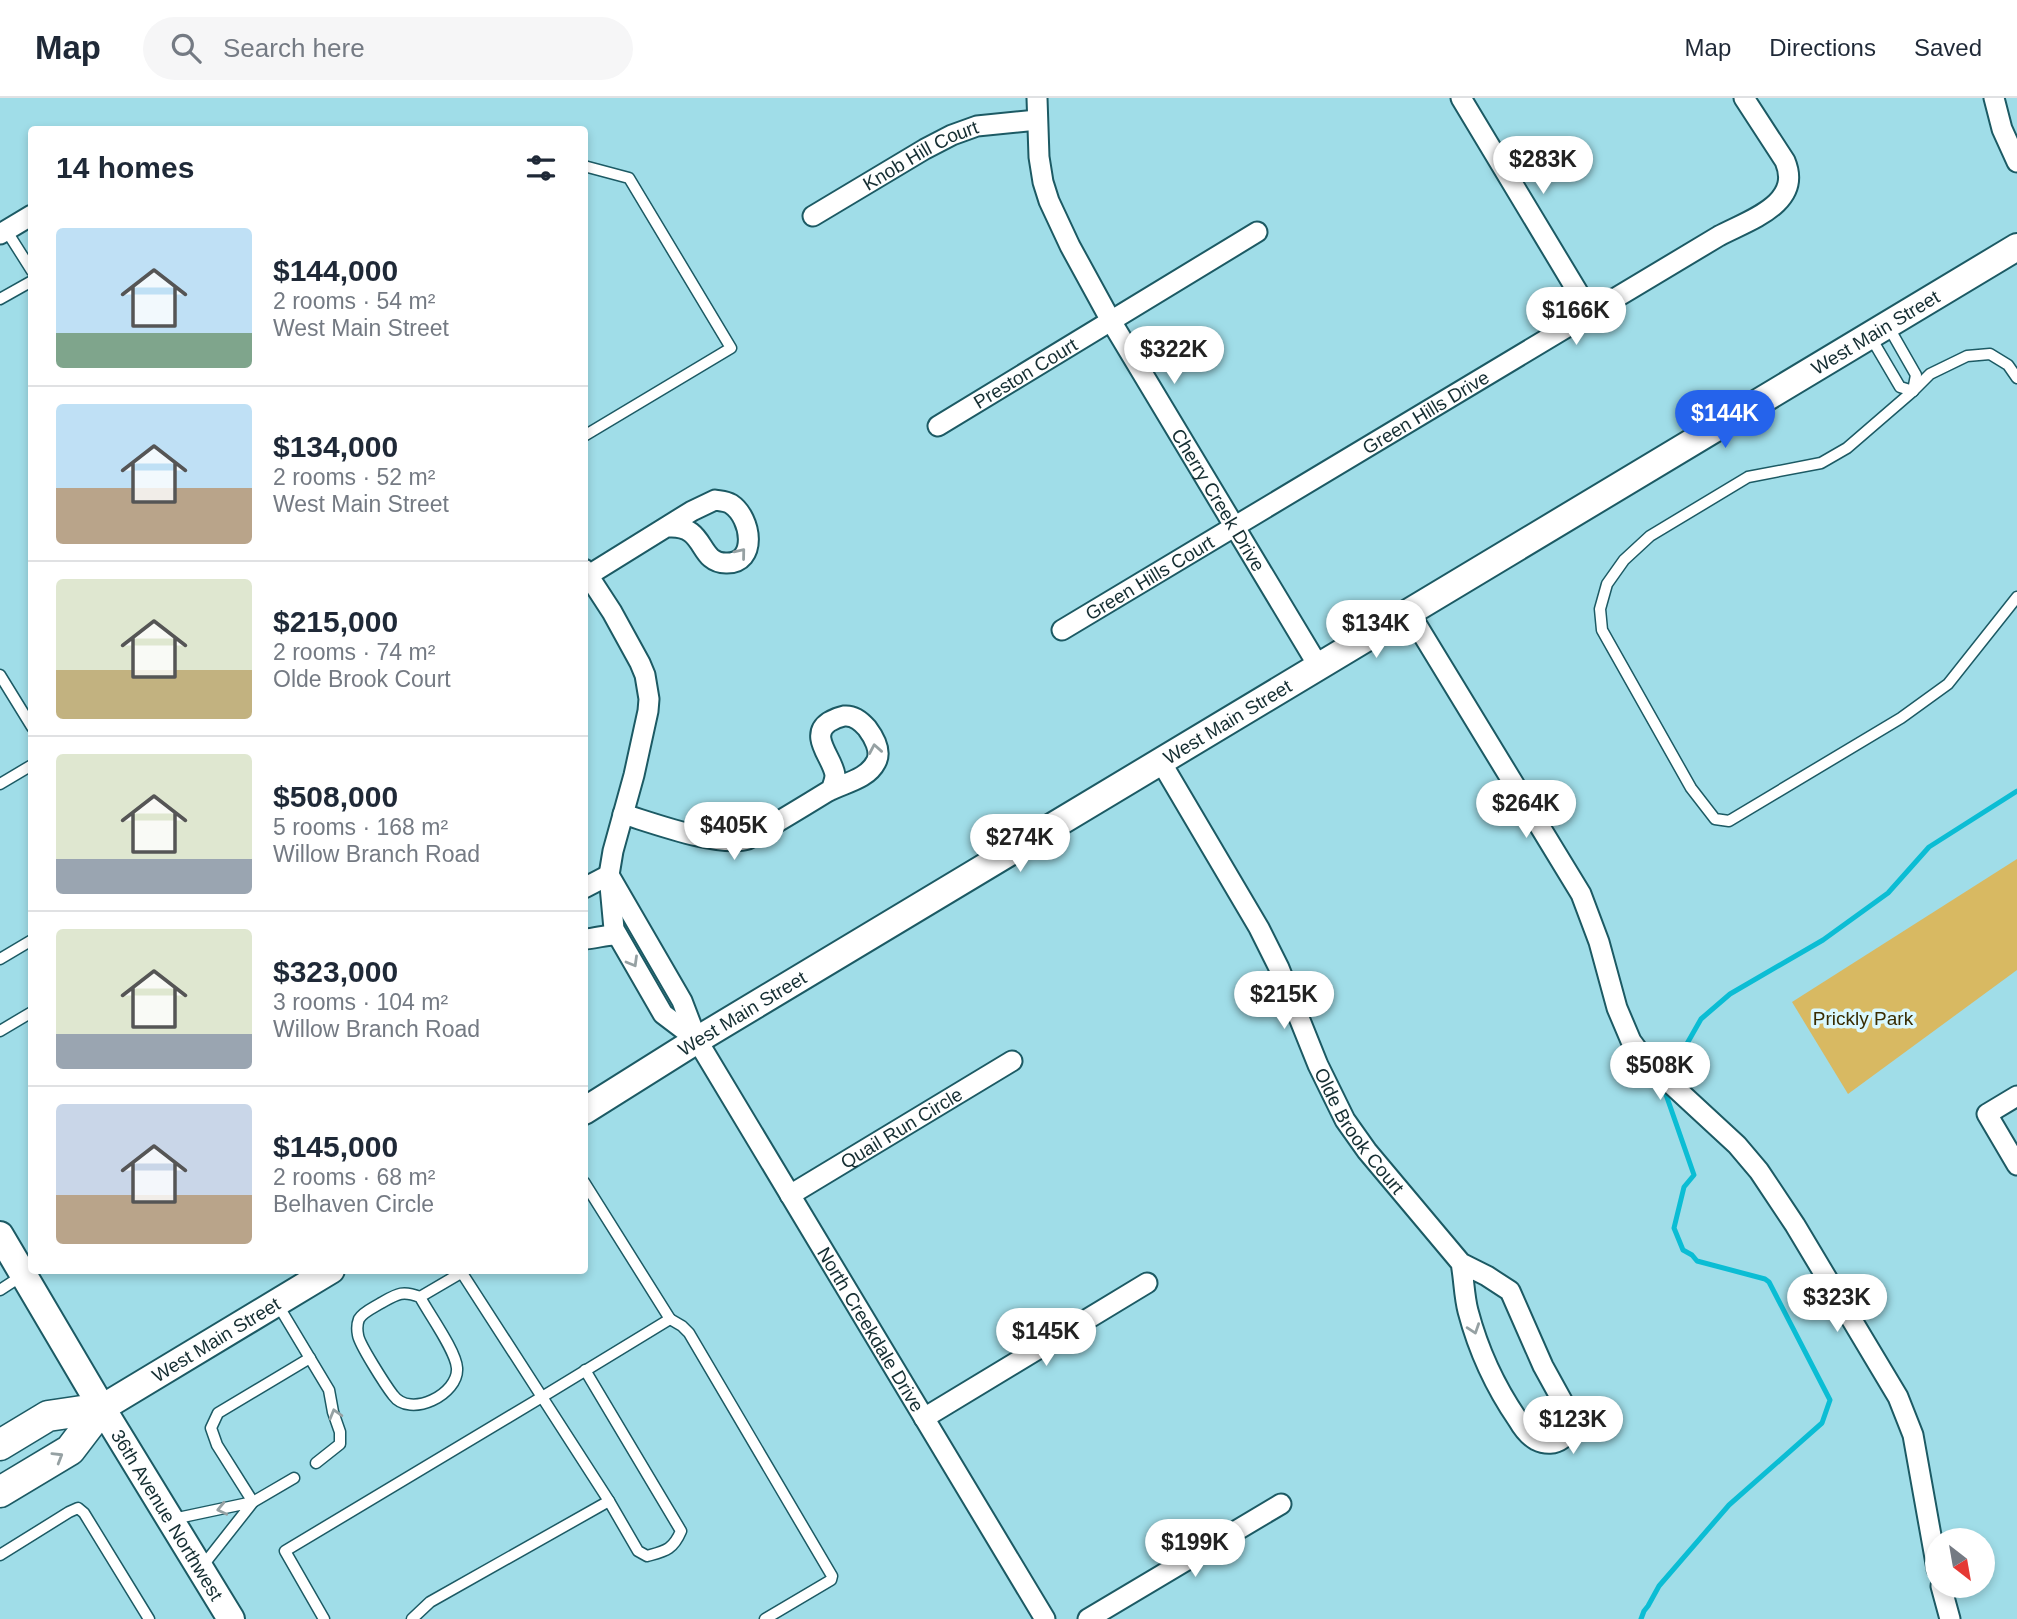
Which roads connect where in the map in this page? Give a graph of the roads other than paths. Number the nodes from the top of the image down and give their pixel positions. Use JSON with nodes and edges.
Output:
{"nodes":[{"id":1,"x":1037,"y":98,"type":"edge"},
{"id":2,"x":1461,"y":98,"type":"edge"},
{"id":3,"x":1994,"y":98,"type":"edge"},
{"id":4,"x":1748,"y":105,"type":"edge"},
{"id":5,"x":1037,"y":120,"type":"junction"},
{"id":6,"x":2017,"y":162,"type":"edge"},
{"id":7,"x":588,"y":167,"type":"edge"},
{"id":8,"x":813,"y":216,"type":"dead end"},
{"id":9,"x":28,"y":217,"type":"edge"},
{"id":10,"x":3,"y":232,"type":"edge"},
{"id":11,"x":1257,"y":232,"type":"dead end"},
{"id":12,"x":2017,"y":247,"type":"edge"},
{"id":13,"x":28,"y":266,"type":"edge"},
{"id":14,"x":28,"y":283,"type":"edge"},
{"id":15,"x":0,"y":299,"type":"edge"},
{"id":16,"x":1591,"y":314,"type":"junction"},
{"id":17,"x":1111,"y":321,"type":"junction"},
{"id":18,"x":1879,"y":330,"type":"junction"},
{"id":19,"x":2017,"y":378,"type":"edge"},
{"id":20,"x":1913,"y":391,"type":"junction"},
{"id":21,"x":938,"y":426,"type":"dead end"},
{"id":22,"x":588,"y":434,"type":"edge"},
{"id":23,"x":1235,"y":526,"type":"junction"},
{"id":24,"x":669,"y":527,"type":"dead end"},
{"id":25,"x":588,"y":573,"type":"edge"},
{"id":26,"x":588,"y":577,"type":"edge"},
{"id":27,"x":2017,"y":597,"type":"edge"},
{"id":28,"x":1409,"y":612,"type":"junction"},
{"id":29,"x":1062,"y":630,"type":"dead end"},
{"id":30,"x":1319,"y":667,"type":"junction"},
{"id":31,"x":0,"y":676,"type":"edge"},
{"id":32,"x":28,"y":721,"type":"edge"},
{"id":33,"x":1161,"y":762,"type":"junction"},
{"id":34,"x":28,"y":767,"type":"edge"},
{"id":35,"x":0,"y":784,"type":"edge"},
{"id":36,"x":831,"y":790,"type":"dead end"},
{"id":37,"x":623,"y":814,"type":"junction"},
{"id":38,"x":609,"y":875,"type":"junction"},
{"id":39,"x":588,"y":886,"type":"edge"},
{"id":40,"x":617,"y":935,"type":"junction"},
{"id":41,"x":588,"y":939,"type":"edge"},
{"id":42,"x":28,"y":942,"type":"edge"},
{"id":43,"x":0,"y":959,"type":"edge"},
{"id":44,"x":28,"y":1014,"type":"edge"},
{"id":45,"x":0,"y":1031,"type":"edge"},
{"id":46,"x":697,"y":1040,"type":"junction"},
{"id":47,"x":1012,"y":1061,"type":"dead end"},
{"id":48,"x":2017,"y":1096,"type":"edge"},
{"id":49,"x":588,"y":1108,"type":"edge"},
{"id":50,"x":2017,"y":1165,"type":"edge"},
{"id":51,"x":588,"y":1188,"type":"edge"},
{"id":52,"x":790,"y":1195,"type":"junction"},
{"id":53,"x":0,"y":1235,"type":"edge"},
{"id":54,"x":1461,"y":1263,"type":"junction"},
{"id":55,"x":325,"y":1274,"type":"edge"},
{"id":56,"x":458,"y":1274,"type":"edge"},
{"id":57,"x":462,"y":1274,"type":"edge"},
{"id":58,"x":23,"y":1275,"type":"junction"},
{"id":59,"x":1147,"y":1283,"type":"dead end"},
{"id":60,"x":0,"y":1290,"type":"edge"},
{"id":61,"x":420,"y":1297,"type":"junction"},
{"id":62,"x":277,"y":1304,"type":"junction"},
{"id":63,"x":670,"y":1319,"type":"junction"},
{"id":64,"x":310,"y":1358,"type":"junction"},
{"id":65,"x":585,"y":1370,"type":"junction"},
{"id":66,"x":542,"y":1397,"type":"junction"},
{"id":67,"x":102,"y":1408,"type":"junction"},
{"id":68,"x":924,"y":1418,"type":"junction"},
{"id":69,"x":0,"y":1445,"type":"edge"},
{"id":70,"x":316,"y":1463,"type":"dead end"},
{"id":71,"x":293,"y":1478,"type":"dead end"},
{"id":72,"x":0,"y":1492,"type":"edge"},
{"id":73,"x":608,"y":1501,"type":"junction"},
{"id":74,"x":253,"y":1502,"type":"junction"},
{"id":75,"x":1281,"y":1504,"type":"dead end"},
{"id":76,"x":171,"y":1520,"type":"junction"},
{"id":77,"x":1930,"y":1528,"type":"edge"},
{"id":78,"x":0,"y":1555,"type":"edge"},
{"id":79,"x":200,"y":1568,"type":"junction"},
{"id":80,"x":1944,"y":1598,"type":"edge"},
{"id":81,"x":149,"y":1619,"type":"edge"},
{"id":82,"x":231,"y":1619,"type":"edge"},
{"id":83,"x":324,"y":1619,"type":"edge"},
{"id":84,"x":412,"y":1619,"type":"edge"},
{"id":85,"x":765,"y":1619,"type":"edge"},
{"id":86,"x":1045,"y":1619,"type":"edge"},
{"id":87,"x":1088,"y":1619,"type":"edge"},
{"id":88,"x":1950,"y":1619,"type":"edge"}],
"edges":[{"from":1,"to":5,"type":"street","name":"Cherry Creek Drive"},
{"from":2,"to":16,"type":"street"},
{"from":3,"to":6,"type":"street"},
{"from":4,"to":16,"type":"street","name":"Green Hills Drive"},
{"from":5,"to":8,"type":"street","name":"Knob Hill Court"},
{"from":5,"to":17,"type":"street","name":"Cherry Creek Drive"},
{"from":7,"to":22,"type":"lane"},
{"from":9,"to":10,"type":"street"},
{"from":10,"to":13,"type":"lane"},
{"from":11,"to":17,"type":"street","name":"Preston Court"},
{"from":12,"to":18,"type":"main road","name":"West Main Street"},
{"from":14,"to":15,"type":"lane"},
{"from":16,"to":23,"type":"street","name":"Green Hills Drive"},
{"from":17,"to":21,"type":"street","name":"Preston Court"},
{"from":17,"to":23,"type":"street","name":"Cherry Creek Drive"},
{"from":18,"to":20,"type":"lane"},
{"from":18,"to":20,"type":"lane"},
{"from":18,"to":28,"type":"main road","name":"West Main Street"},
{"from":19,"to":20,"type":"lane"},
{"from":20,"to":27,"type":"lane"},
{"from":23,"to":29,"type":"street","name":"Green Hills Court"},
{"from":23,"to":30,"type":"street","name":"Cherry Creek Drive"},
{"from":24,"to":25,"type":"street"},
{"from":26,"to":37,"type":"street"},
{"from":28,"to":30,"type":"main road","name":"West Main Street"},
{"from":28,"to":77,"type":"street"},
{"from":30,"to":33,"type":"main road","name":"West Main Street"},
{"from":31,"to":32,"type":"lane"},
{"from":33,"to":46,"type":"main road","name":"West Main Street"},
{"from":33,"to":54,"type":"street","name":"Olde Brook Court"},
{"from":34,"to":35,"type":"lane"},
{"from":36,"to":37,"type":"street"},
{"from":37,"to":38,"type":"street"},
{"from":38,"to":39,"type":"street"},
{"from":38,"to":40,"type":"street"},
{"from":38,"to":46,"type":"street"},
{"from":40,"to":41,"type":"street"},
{"from":40,"to":46,"type":"street","one_way":true},
{"from":42,"to":43,"type":"lane"},
{"from":44,"to":45,"type":"lane"},
{"from":46,"to":49,"type":"main road","name":"West Main Street"},
{"from":46,"to":52,"type":"street","name":"North Creekdale Drive"},
{"from":47,"to":52,"type":"street","name":"Quail Run Circle"},
{"from":48,"to":50,"type":"street"},
{"from":51,"to":63,"type":"lane"},
{"from":52,"to":68,"type":"street","name":"North Creekdale Drive"},
{"from":53,"to":58,"type":"main road","name":"36th Avenue Northwest"},
{"from":54,"to":54,"type":"street","name":"Olde Brook Court","one_way":true},
{"from":55,"to":62,"type":"main road","name":"West Main Street"},
{"from":56,"to":61,"type":"lane"},
{"from":57,"to":66,"type":"lane"},
{"from":58,"to":60,"type":"lane"},
{"from":58,"to":67,"type":"main road","name":"36th Avenue Northwest"},
{"from":59,"to":68,"type":"street"},
{"from":61,"to":61,"type":"lane"},
{"from":62,"to":64,"type":"lane"},
{"from":62,"to":67,"type":"main road","name":"West Main Street"},
{"from":63,"to":65,"type":"lane"},
{"from":63,"to":85,"type":"lane"},
{"from":70,"to":64,"type":"lane","one_way":true},
{"from":64,"to":74,"type":"lane"},
{"from":65,"to":66,"type":"lane"},
{"from":65,"to":73,"type":"lane"},
{"from":66,"to":73,"type":"lane"},
{"from":66,"to":83,"type":"lane"},
{"from":67,"to":69,"type":"main road","name":"West Main Street"},
{"from":72,"to":67,"type":"main road","name":"West Main Street","one_way":true},
{"from":67,"to":76,"type":"main road","name":"36th Avenue Northwest"},
{"from":68,"to":86,"type":"street","name":"North Creekdale Drive"},
{"from":71,"to":74,"type":"lane"},
{"from":73,"to":84,"type":"lane"},
{"from":74,"to":76,"type":"lane","one_way":true},
{"from":74,"to":79,"type":"lane"},
{"from":75,"to":87,"type":"street"},
{"from":76,"to":79,"type":"main road","name":"36th Avenue Northwest"},
{"from":78,"to":81,"type":"lane"},
{"from":79,"to":82,"type":"main road","name":"36th Avenue Northwest"},
{"from":80,"to":88,"type":"street"}]}
